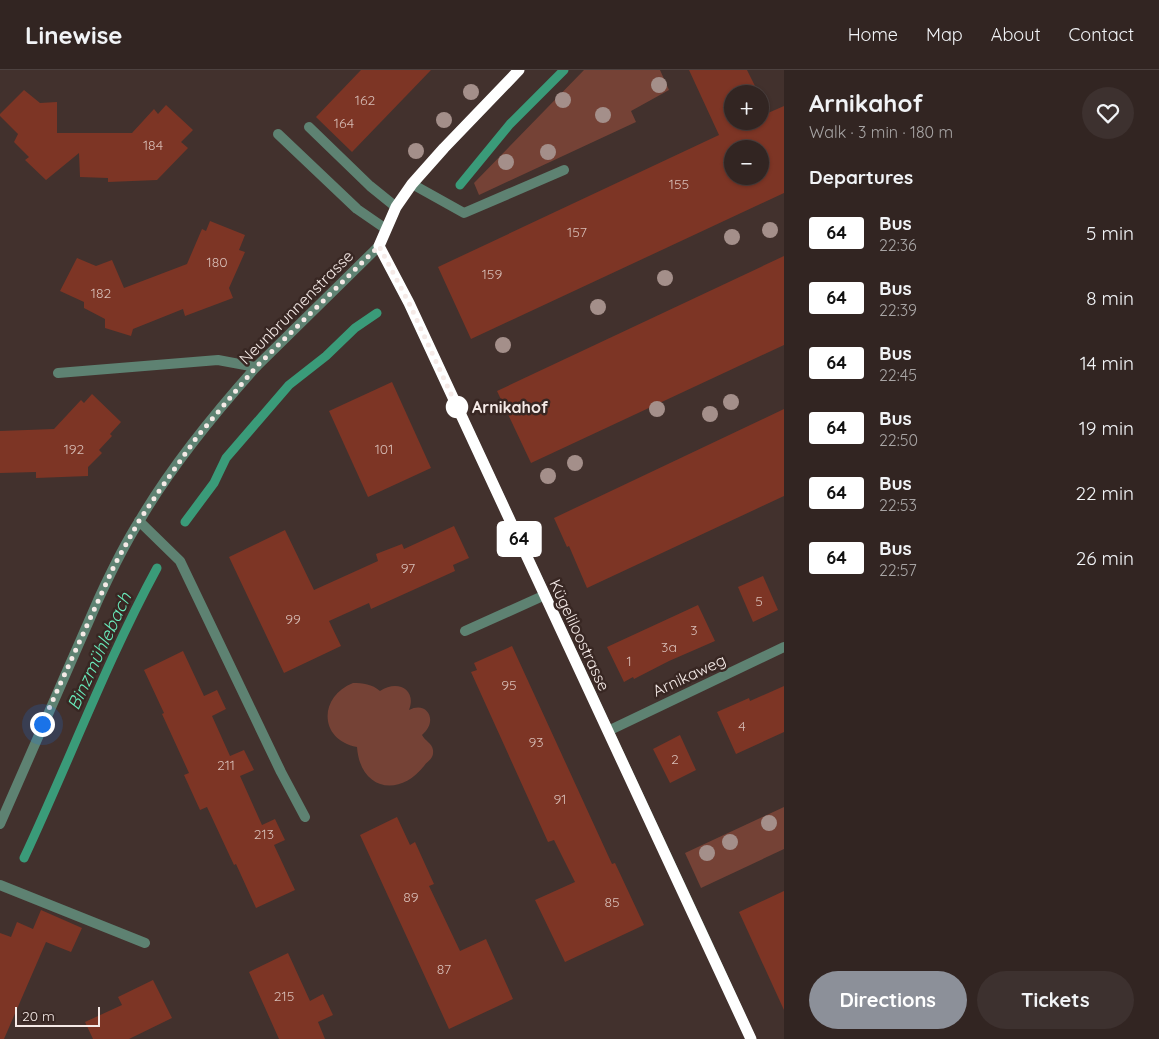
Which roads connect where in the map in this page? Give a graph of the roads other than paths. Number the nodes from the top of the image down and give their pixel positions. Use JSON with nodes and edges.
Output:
{"nodes":[{"id":1,"x":519,"y":70,"type":"edge"},
{"id":2,"x":309,"y":127,"type":"dead end"},
{"id":3,"x":278,"y":134,"type":"dead end"},
{"id":4,"x":564,"y":170,"type":"dead end"},
{"id":5,"x":412,"y":184,"type":"junction"},
{"id":6,"x":396,"y":207,"type":"junction"},
{"id":7,"x":386,"y":229,"type":"junction"},
{"id":8,"x":379,"y":246,"type":"junction"},
{"id":9,"x":256,"y":367,"type":"junction"},
{"id":10,"x":58,"y":373,"type":"dead end"},
{"id":11,"x":139,"y":521,"type":"junction"},
{"id":12,"x":545,"y":595,"type":"junction"},
{"id":13,"x":465,"y":631,"type":"dead end"},
{"id":14,"x":784,"y":647,"type":"edge"},
{"id":15,"x":608,"y":731,"type":"junction"},
{"id":16,"x":305,"y":817,"type":"dead end"},
{"id":17,"x":0,"y":824,"type":"edge"},
{"id":18,"x":0,"y":885,"type":"edge"},
{"id":19,"x":145,"y":944,"type":"dead end"},
{"id":20,"x":751,"y":1039,"type":"edge"}],
"edges":[{"from":1,"to":5,"type":"street","name":"Neunbrunnenstrasse"},
{"from":2,"to":6,"type":"street"},
{"from":3,"to":7,"type":"street"},
{"from":4,"to":5,"type":"street"},
{"from":5,"to":6,"type":"street","name":"Neunbrunnenstrasse"},
{"from":6,"to":7,"type":"street","name":"Neunbrunnenstrasse"},
{"from":7,"to":8,"type":"street","name":"Neunbrunnenstrasse"},
{"from":8,"to":9,"type":"street","name":"Neunbrunnenstrasse"},
{"from":8,"to":12,"type":"street","name":"Kügeliloostrasse"},
{"from":9,"to":10,"type":"street"},
{"from":9,"to":11,"type":"street","name":"Neunbrunnenstrasse"},
{"from":11,"to":16,"type":"street"},
{"from":11,"to":17,"type":"street","name":"Neunbrunnenstrasse"},
{"from":12,"to":13,"type":"street"},
{"from":12,"to":15,"type":"street","name":"Kügeliloostrasse"},
{"from":14,"to":15,"type":"street","name":"Arnikaweg"},
{"from":15,"to":20,"type":"street","name":"Kügeliloostrasse"},
{"from":18,"to":19,"type":"street"}]}
